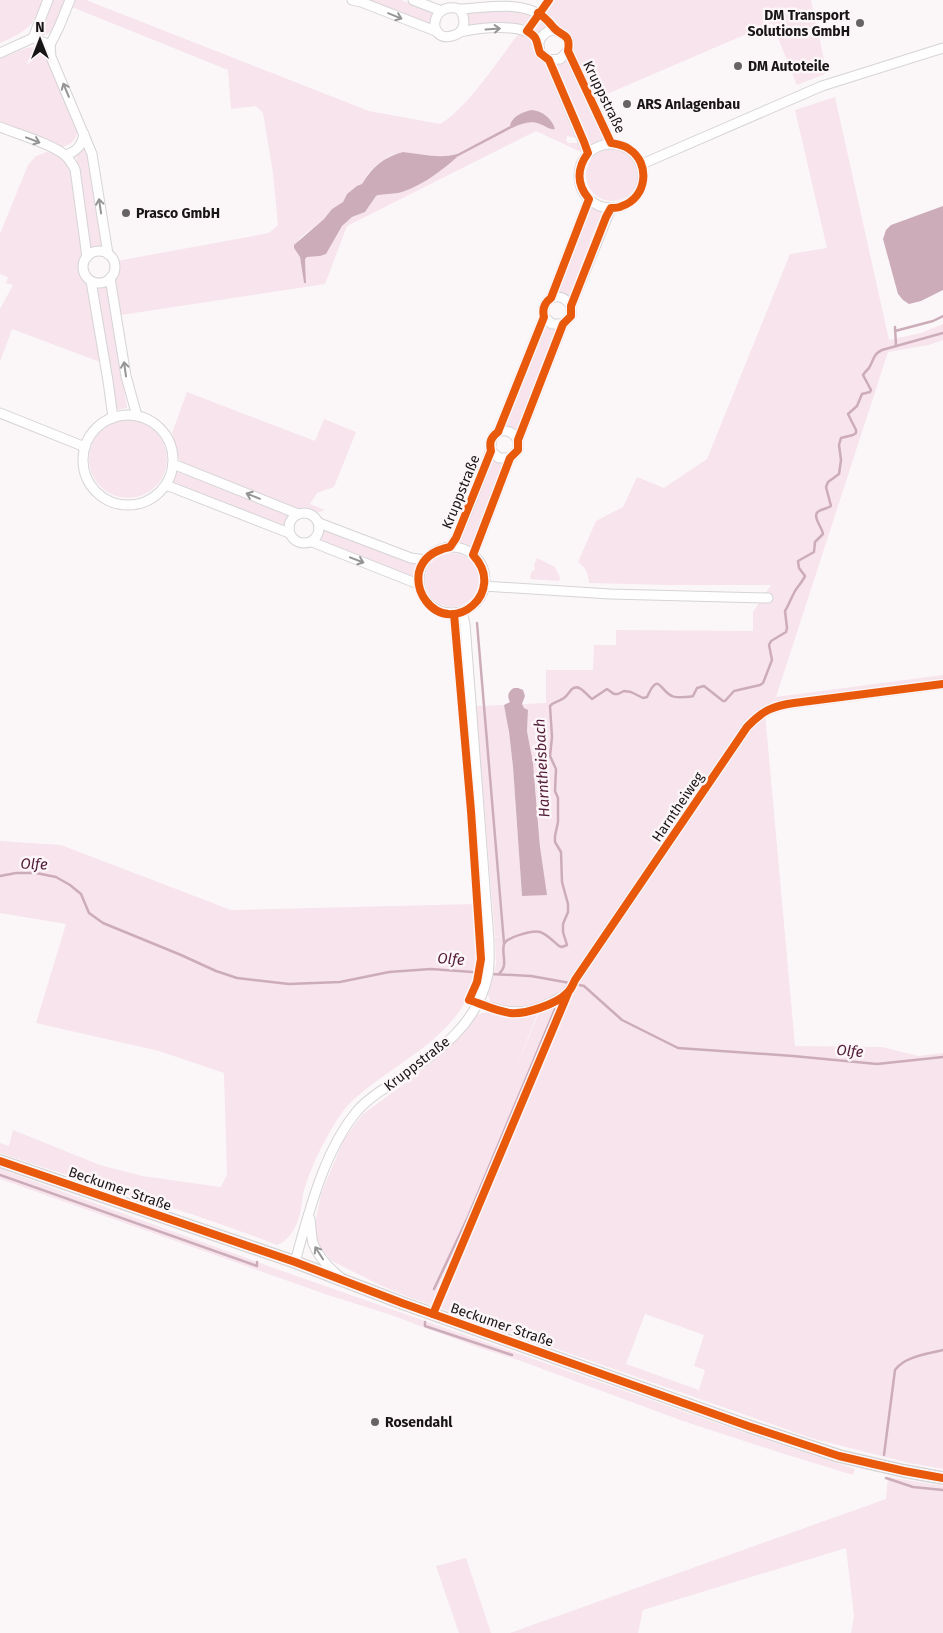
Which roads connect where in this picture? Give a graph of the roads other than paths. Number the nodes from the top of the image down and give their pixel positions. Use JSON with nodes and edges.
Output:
{"nodes":[{"id":1,"x":48,"y":0,"type":"edge"},
{"id":2,"x":70,"y":0,"type":"edge"},
{"id":3,"x":342,"y":0,"type":"edge"},
{"id":4,"x":352,"y":0,"type":"edge"},
{"id":5,"x":413,"y":0,"type":"edge"},
{"id":6,"x":459,"y":9,"type":"junction"},
{"id":7,"x":439,"y":10,"type":"junction"},
{"id":8,"x":556,"y":30,"type":"junction"},
{"id":9,"x":438,"y":32,"type":"junction"},
{"id":10,"x":460,"y":32,"type":"junction"},
{"id":11,"x":33,"y":38,"type":"junction"},
{"id":12,"x":539,"y":42,"type":"junction"},
{"id":13,"x":50,"y":45,"type":"junction"},
{"id":14,"x":943,"y":48,"type":"edge"},
{"id":15,"x":568,"y":51,"type":"junction"},
{"id":16,"x":0,"y":53,"type":"edge"},
{"id":17,"x":549,"y":60,"type":"junction"},
{"id":18,"x":0,"y":127,"type":"edge"},
{"id":19,"x":84,"y":134,"type":"junction"},
{"id":20,"x":611,"y":143,"type":"junction"},
{"id":21,"x":588,"y":153,"type":"junction"},
{"id":22,"x":65,"y":154,"type":"junction"},
{"id":23,"x":642,"y":164,"type":"junction"},
{"id":24,"x":588,"y":199,"type":"junction"},
{"id":25,"x":611,"y":208,"type":"junction"},
{"id":26,"x":108,"y":254,"type":"junction"},
{"id":27,"x":87,"y":257,"type":"junction"},
{"id":28,"x":110,"y":278,"type":"junction"},
{"id":29,"x":91,"y":281,"type":"junction"},
{"id":30,"x":551,"y":298,"type":"junction"},
{"id":31,"x":571,"y":306,"type":"junction"},
{"id":32,"x":544,"y":317,"type":"junction"},
{"id":33,"x":563,"y":324,"type":"junction"},
{"id":34,"x":0,"y":413,"type":"edge"},
{"id":35,"x":137,"y":416,"type":"junction"},
{"id":36,"x":113,"y":418,"type":"junction"},
{"id":37,"x":498,"y":432,"type":"junction"},
{"id":38,"x":518,"y":440,"type":"junction"},
{"id":39,"x":85,"y":447,"type":"junction"},
{"id":40,"x":491,"y":451,"type":"junction"},
{"id":41,"x":510,"y":458,"type":"junction"},
{"id":42,"x":173,"y":464,"type":"junction"},
{"id":43,"x":166,"y":485,"type":"junction"},
{"id":44,"x":298,"y":514,"type":"junction"},
{"id":45,"x":319,"y":523,"type":"junction"},
{"id":46,"x":290,"y":533,"type":"junction"},
{"id":47,"x":312,"y":542,"type":"junction"},
{"id":48,"x":450,"y":547,"type":"junction"},
{"id":49,"x":473,"y":555,"type":"junction"},
{"id":50,"x":425,"y":560,"type":"junction"},
{"id":51,"x":418,"y":584,"type":"junction"},
{"id":52,"x":484,"y":586,"type":"junction"},
{"id":53,"x":768,"y":598,"type":"dead end"},
{"id":54,"x":458,"y":613,"type":"junction"},
{"id":55,"x":943,"y":684,"type":"edge"},
{"id":56,"x":479,"y":1003,"type":"junction"},
{"id":57,"x":0,"y":1161,"type":"edge"},
{"id":58,"x":309,"y":1214,"type":"junction"},
{"id":59,"x":295,"y":1262,"type":"junction"},
{"id":60,"x":348,"y":1283,"type":"junction"},
{"id":61,"x":943,"y":1478,"type":"edge"}],
"edges":[{"from":1,"to":11,"type":"street"},
{"from":2,"to":13,"type":"street"},
{"from":3,"to":4,"type":"street"},
{"from":4,"to":9,"type":"street","one_way":true},
{"from":5,"to":7,"type":"street","name":"Kruppstraße"},
{"from":6,"to":7,"type":"street","name":"Kruppstraße"},
{"from":6,"to":8,"type":"street","name":"Kruppstraße"},
{"from":6,"to":10,"type":"street"},
{"from":7,"to":9,"type":"street"},
{"from":8,"to":12,"type":"street"},
{"from":8,"to":15,"type":"street","name":"Kruppstraße"},
{"from":9,"to":10,"type":"street"},
{"from":10,"to":12,"type":"street","one_way":true},
{"from":11,"to":13,"type":"street"},
{"from":11,"to":16,"type":"street"},
{"from":12,"to":17,"type":"street"},
{"from":19,"to":13,"type":"street","one_way":true},
{"from":14,"to":23,"type":"street"},
{"from":15,"to":17,"type":"street","name":"Kruppstraße"},
{"from":15,"to":20,"type":"street","name":"Kruppstraße"},
{"from":17,"to":21,"type":"street"},
{"from":18,"to":22,"type":"street","one_way":true},
{"from":19,"to":22,"type":"street"},
{"from":26,"to":19,"type":"street","one_way":true},
{"from":20,"to":21,"type":"street","name":"Kruppstraße"},
{"from":20,"to":23,"type":"street","name":"Kruppstraße"},
{"from":21,"to":24,"type":"street"},
{"from":22,"to":27,"type":"street"},
{"from":23,"to":25,"type":"street"},
{"from":24,"to":25,"type":"street"},
{"from":24,"to":30,"type":"street","name":"Kruppstraße"},
{"from":25,"to":31,"type":"street"},
{"from":26,"to":27,"type":"street"},
{"from":26,"to":28,"type":"street"},
{"from":27,"to":29,"type":"street"},
{"from":28,"to":29,"type":"street"},
{"from":35,"to":28,"type":"street","one_way":true},
{"from":29,"to":36,"type":"street"},
{"from":30,"to":31,"type":"street"},
{"from":30,"to":32,"type":"street","name":"Kruppstraße"},
{"from":31,"to":33,"type":"street"},
{"from":32,"to":33,"type":"street"},
{"from":32,"to":37,"type":"street","name":"Kruppstraße"},
{"from":33,"to":38,"type":"street"},
{"from":34,"to":39,"type":"street"},
{"from":35,"to":36,"type":"street"},
{"from":35,"to":42,"type":"street"},
{"from":36,"to":39,"type":"street"},
{"from":37,"to":38,"type":"street"},
{"from":37,"to":40,"type":"street","name":"Kruppstraße"},
{"from":38,"to":41,"type":"street"},
{"from":39,"to":43,"type":"street"},
{"from":40,"to":41,"type":"street","name":"Kruppstraße"},
{"from":40,"to":48,"type":"street","name":"Kruppstraße"},
{"from":41,"to":49,"type":"street"},
{"from":42,"to":43,"type":"street"},
{"from":44,"to":42,"type":"street","one_way":true},
{"from":43,"to":46,"type":"street"},
{"from":44,"to":45,"type":"street"},
{"from":44,"to":46,"type":"street"},
{"from":45,"to":47,"type":"street"},
{"from":45,"to":50,"type":"street"},
{"from":46,"to":47,"type":"street"},
{"from":47,"to":51,"type":"street","one_way":true},
{"from":48,"to":49,"type":"street","name":"Kruppstraße"},
{"from":48,"to":50,"type":"street","name":"Kruppstraße"},
{"from":49,"to":52,"type":"street"},
{"from":50,"to":51,"type":"street"},
{"from":51,"to":54,"type":"street"},
{"from":52,"to":53,"type":"street"},
{"from":52,"to":54,"type":"street"},
{"from":54,"to":56,"type":"street","name":"Kruppstraße"},
{"from":55,"to":56,"type":"street","name":"Harntheiweg"},
{"from":56,"to":58,"type":"street","name":"Kruppstraße"},
{"from":57,"to":59,"type":"main road","name":"Beckumer Straße"},
{"from":58,"to":59,"type":"street","name":"Kruppstraße"},
{"from":60,"to":58,"type":"street","one_way":true},
{"from":59,"to":60,"type":"main road","name":"Beckumer Straße"},
{"from":60,"to":61,"type":"main road","name":"Beckumer Straße"}]}
